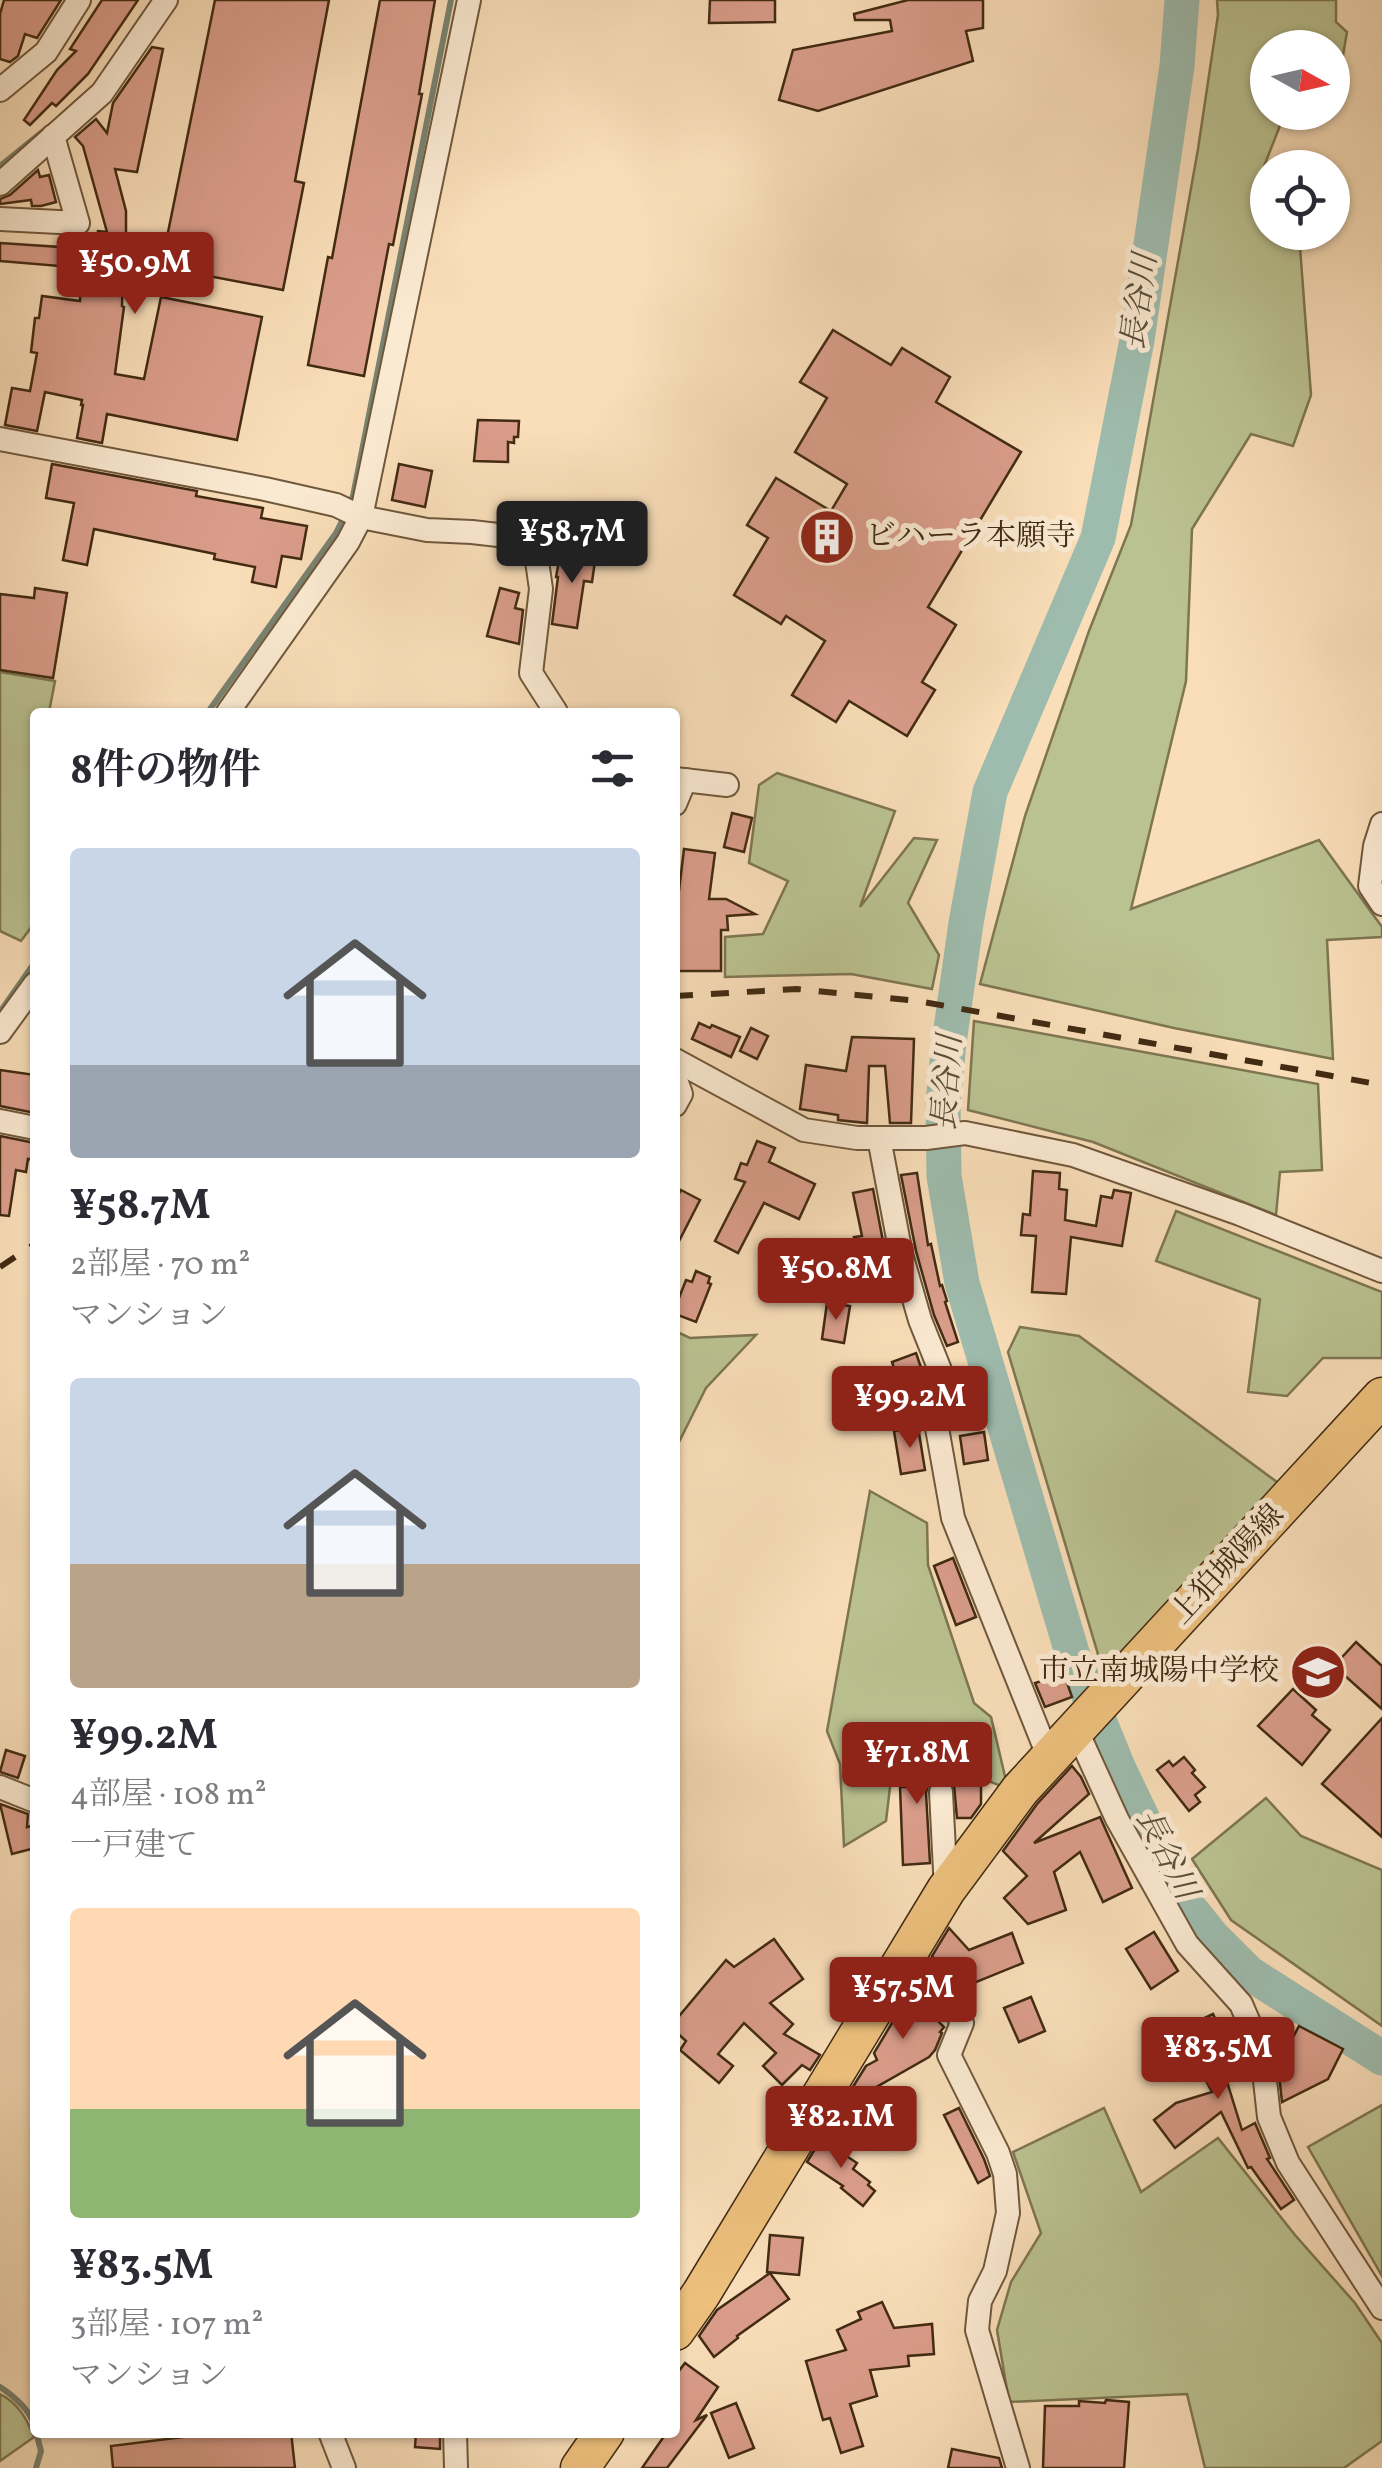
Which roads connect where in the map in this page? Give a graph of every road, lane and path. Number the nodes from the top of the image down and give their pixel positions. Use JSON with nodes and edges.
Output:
{"nodes":[{"id":1,"x":80,"y":0,"type":"edge"},
{"id":2,"x":166,"y":0,"type":"edge"},
{"id":3,"x":469,"y":0,"type":"edge"},
{"id":4,"x":0,"y":90,"type":"edge"},
{"id":5,"x":54,"y":136,"type":"junction"},
{"id":6,"x":0,"y":184,"type":"edge"},
{"id":7,"x":0,"y":219,"type":"edge"},
{"id":8,"x":0,"y":439,"type":"edge"},
{"id":9,"x":361,"y":517,"type":"junction"},
{"id":10,"x":231,"y":708,"type":"edge"},
{"id":11,"x":553,"y":708,"type":"edge"},
{"id":12,"x":680,"y":779,"type":"edge"},
{"id":13,"x":727,"y":785,"type":"dead end"},
{"id":14,"x":1382,"y":824,"type":"edge"},
{"id":15,"x":1382,"y":904,"type":"edge"},
{"id":16,"x":30,"y":991,"type":"edge"},
{"id":17,"x":0,"y":1032,"type":"edge"},
{"id":18,"x":680,"y":1063,"type":"edge"},
{"id":19,"x":0,"y":1121,"type":"edge"},
{"id":20,"x":30,"y":1127,"type":"edge"},
{"id":21,"x":879,"y":1138,"type":"junction"},
{"id":22,"x":1382,"y":1271,"type":"edge"},
{"id":23,"x":1382,"y":1397,"type":"edge"},
{"id":24,"x":1080,"y":1723,"type":"junction"},
{"id":25,"x":1049,"y":1758,"type":"junction"},
{"id":26,"x":0,"y":1787,"type":"edge"},
{"id":27,"x":941,"y":1792,"type":"dead end"},
{"id":28,"x":30,"y":1798,"type":"edge"},
{"id":29,"x":946,"y":1890,"type":"junction"},
{"id":30,"x":907,"y":1952,"type":"junction"},
{"id":31,"x":1382,"y":2308,"type":"edge"},
{"id":32,"x":680,"y":2324,"type":"edge"},
{"id":33,"x":332,"y":2438,"type":"edge"},
{"id":34,"x":455,"y":2438,"type":"edge"},
{"id":35,"x":601,"y":2438,"type":"edge"},
{"id":36,"x":344,"y":2468,"type":"edge"},
{"id":37,"x":456,"y":2468,"type":"edge"},
{"id":38,"x":580,"y":2468,"type":"edge"},
{"id":39,"x":1018,"y":2468,"type":"edge"}],
"edges":[{"from":1,"to":4,"type":"street"},
{"from":2,"to":5,"type":"street"},
{"from":3,"to":9,"type":"street"},
{"from":5,"to":6,"type":"street"},
{"from":5,"to":7,"type":"street"},
{"from":8,"to":9,"type":"street"},
{"from":9,"to":10,"type":"street"},
{"from":9,"to":11,"type":"street"},
{"from":12,"to":13,"type":"street"},
{"from":14,"to":15,"type":"street"},
{"from":16,"to":17,"type":"street"},
{"from":18,"to":21,"type":"street"},
{"from":19,"to":20,"type":"street"},
{"from":21,"to":22,"type":"street"},
{"from":21,"to":25,"type":"street"},
{"from":23,"to":24,"type":"main road","name":"上狛城陽線"},
{"from":24,"to":25,"type":"main road","name":"上狛城陽線"},
{"from":24,"to":31,"type":"street"},
{"from":25,"to":29,"type":"main road","name":"上狛城陽線"},
{"from":26,"to":28,"type":"street"},
{"from":27,"to":29,"type":"street"},
{"from":29,"to":30,"type":"main road","name":"上狛城陽線"},
{"from":30,"to":32,"type":"main road","name":"上狛城陽線"},
{"from":30,"to":39,"type":"street"},
{"from":33,"to":36,"type":"street"},
{"from":34,"to":37,"type":"street"},
{"from":35,"to":38,"type":"main road"}]}
